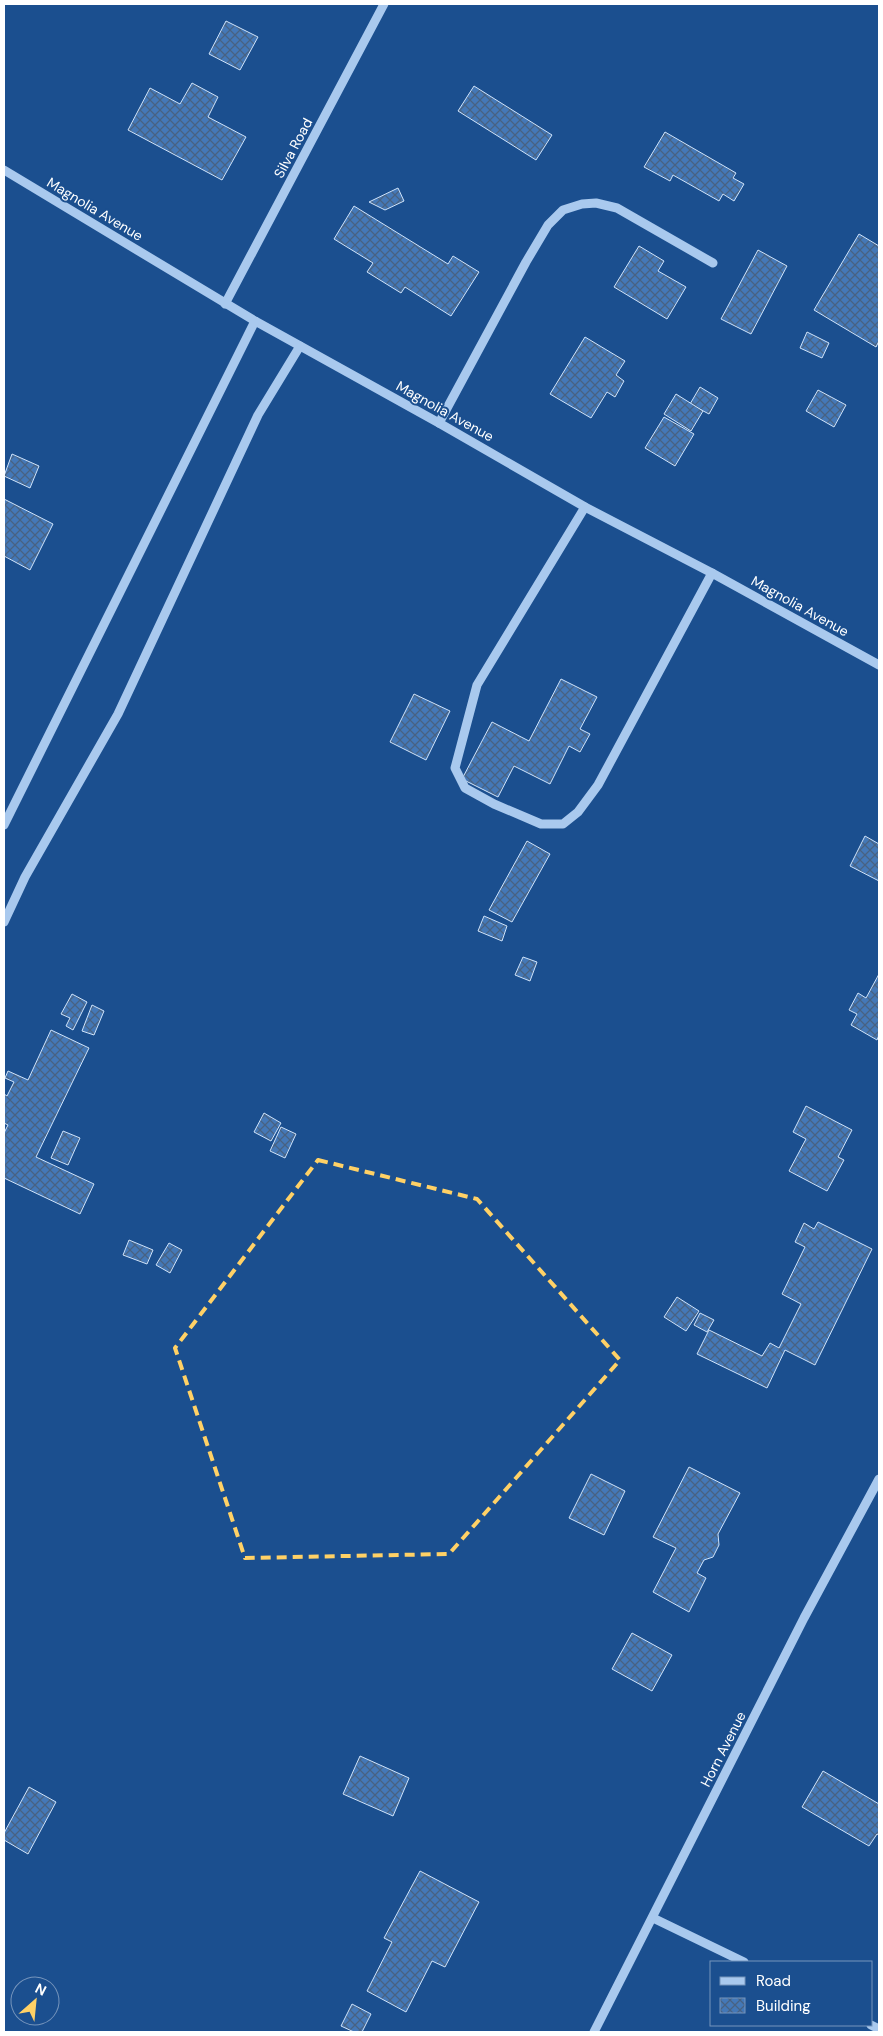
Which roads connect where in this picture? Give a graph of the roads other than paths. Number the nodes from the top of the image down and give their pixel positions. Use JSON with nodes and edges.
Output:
{"nodes":[{"id":1,"x":384,"y":4,"type":"edge"},
{"id":2,"x":4,"y":170,"type":"edge"},
{"id":3,"x":713,"y":264,"type":"dead end"},
{"id":4,"x":225,"y":304,"type":"junction"},
{"id":5,"x":255,"y":322,"type":"junction"},
{"id":6,"x":300,"y":346,"type":"junction"},
{"id":7,"x":439,"y":423,"type":"junction"},
{"id":8,"x":585,"y":508,"type":"junction"},
{"id":9,"x":712,"y":573,"type":"junction"},
{"id":10,"x":879,"y":665,"type":"edge"},
{"id":11,"x":4,"y":825,"type":"edge"},
{"id":12,"x":4,"y":922,"type":"edge"},
{"id":13,"x":879,"y":1479,"type":"edge"},
{"id":14,"x":654,"y":1918,"type":"junction"},
{"id":15,"x":742,"y":1961,"type":"edge"},
{"id":16,"x":594,"y":2032,"type":"edge"}],
"edges":[{"from":1,"to":4,"type":"street","name":"Silva Road"},
{"from":2,"to":4,"type":"street","name":"Magnolia Avenue"},
{"from":3,"to":7,"type":"street"},
{"from":4,"to":5,"type":"street","name":"Magnolia Avenue"},
{"from":5,"to":6,"type":"street","name":"Magnolia Avenue"},
{"from":5,"to":11,"type":"street"},
{"from":6,"to":7,"type":"street","name":"Magnolia Avenue"},
{"from":6,"to":12,"type":"street"},
{"from":7,"to":8,"type":"street","name":"Magnolia Avenue"},
{"from":8,"to":9,"type":"street","name":"Magnolia Avenue"},
{"from":8,"to":9,"type":"street"},
{"from":9,"to":10,"type":"street","name":"Magnolia Avenue"},
{"from":13,"to":14,"type":"street","name":"Horn Avenue"},
{"from":14,"to":15,"type":"street"},
{"from":14,"to":16,"type":"street","name":"Horn Avenue"}]}
